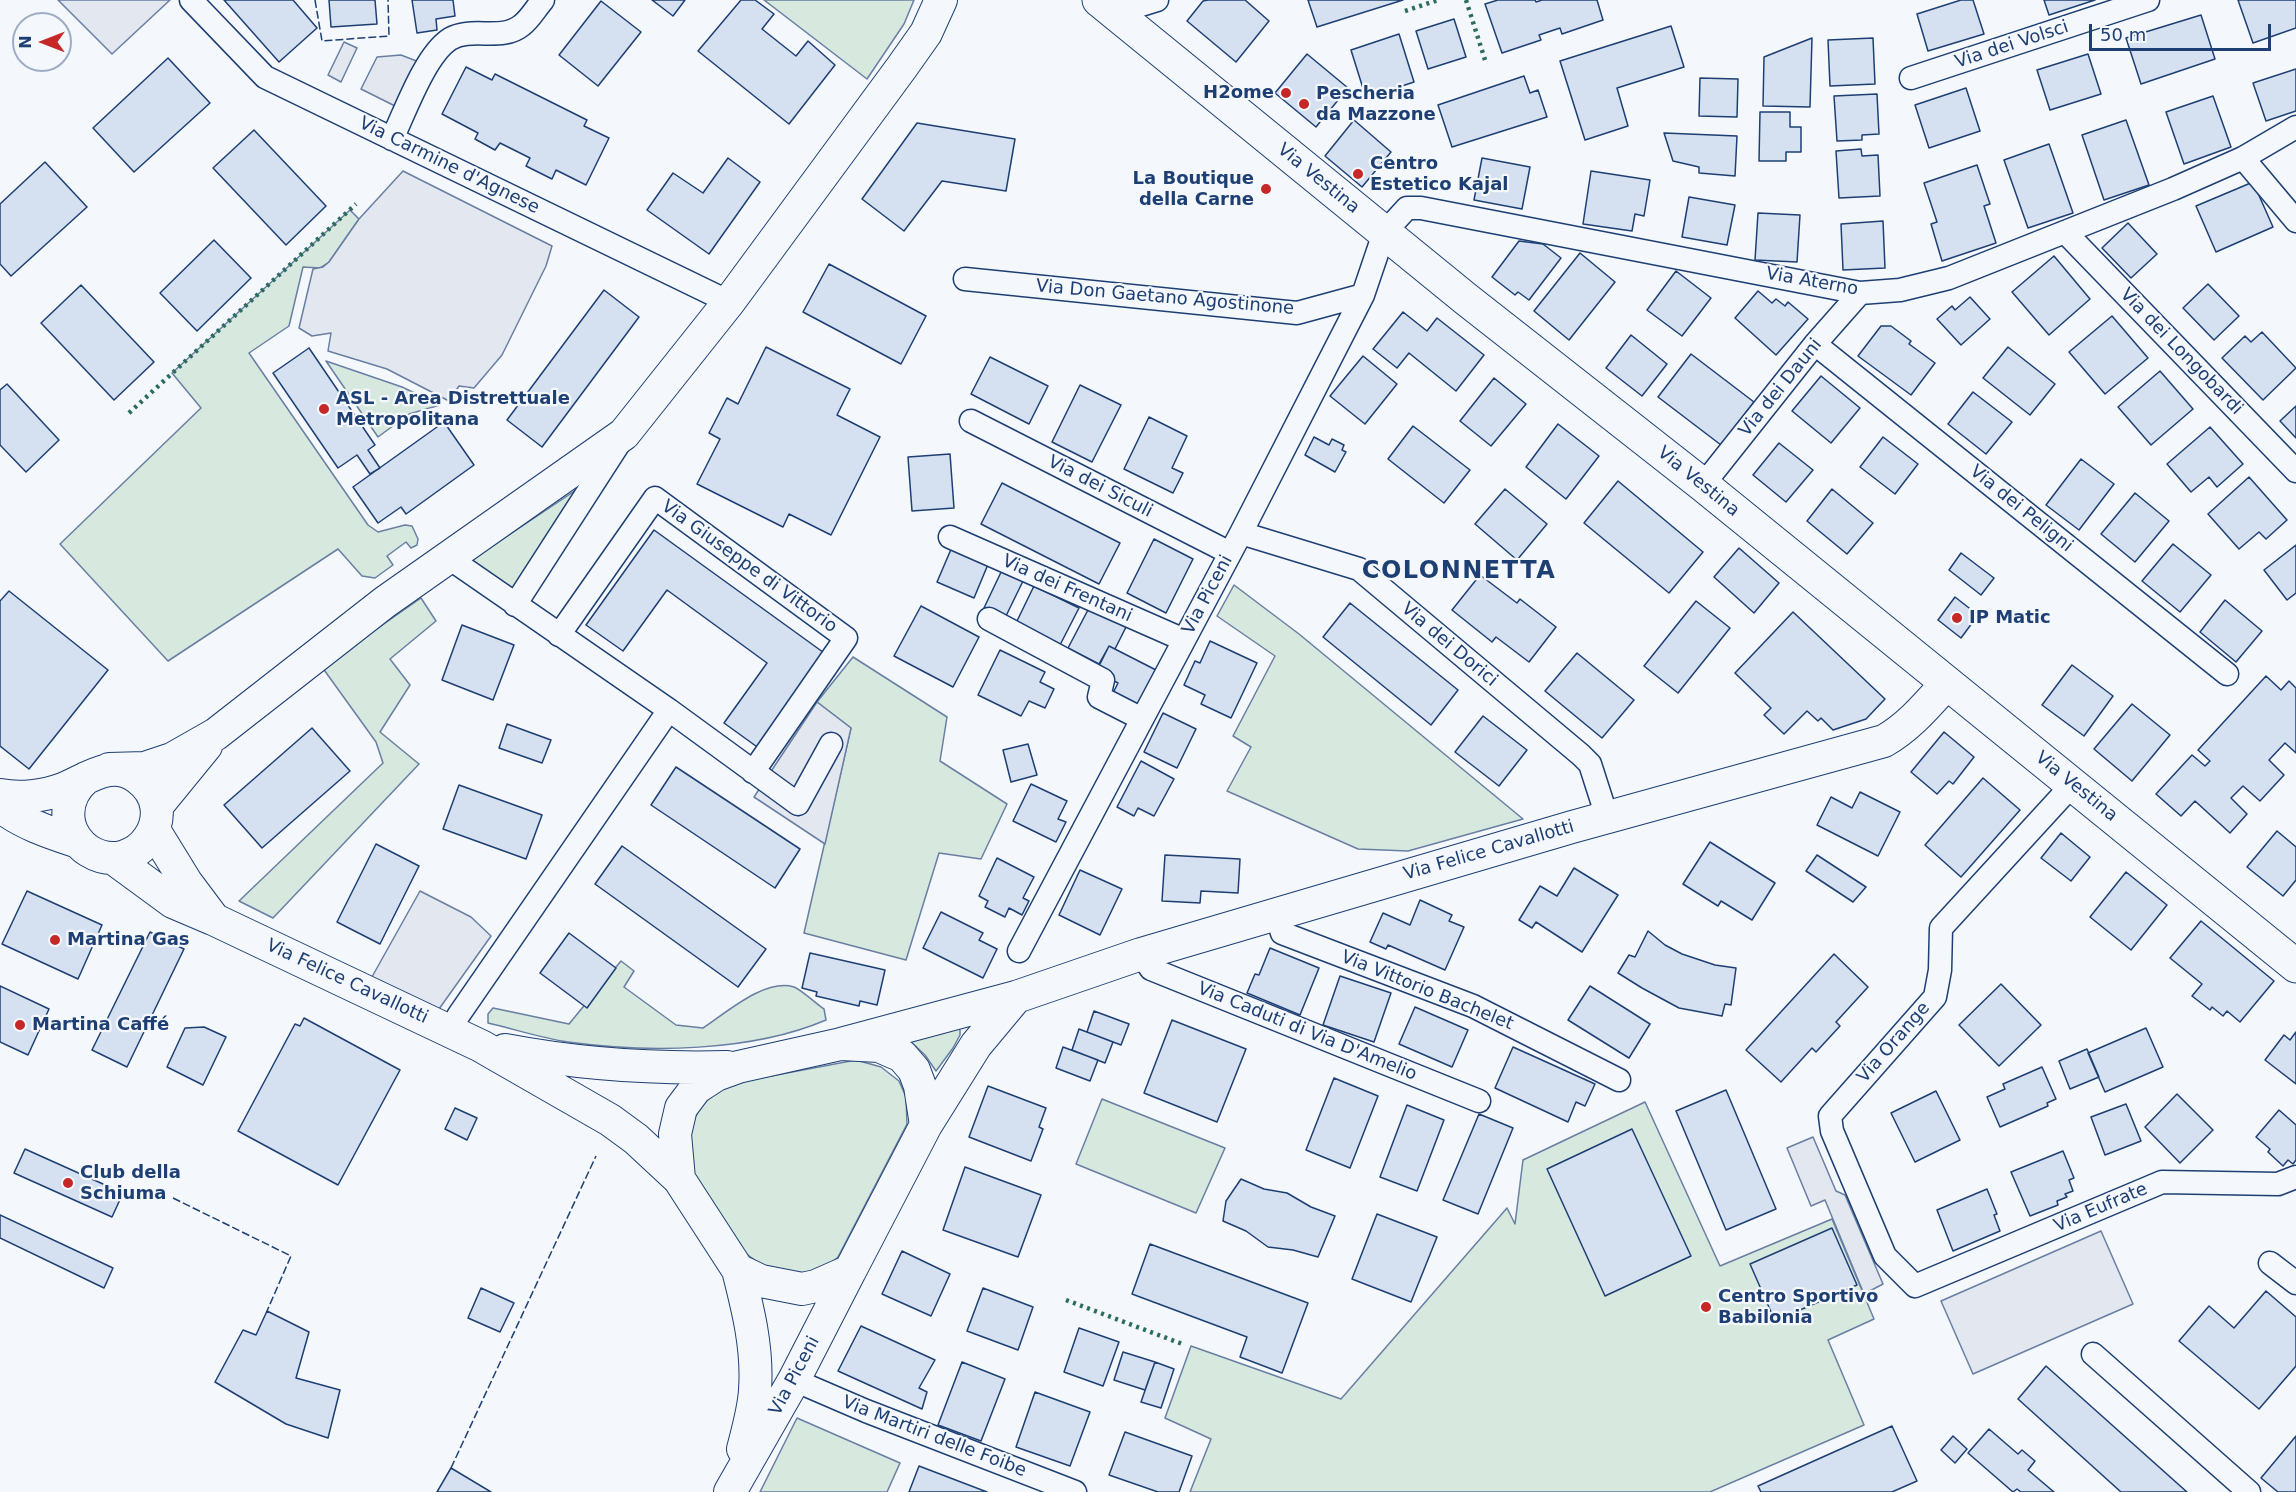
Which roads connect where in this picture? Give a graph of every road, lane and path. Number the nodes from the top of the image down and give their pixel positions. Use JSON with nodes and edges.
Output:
{"nodes":[{"id":1,"x":191,"y":0,"type":"edge"},
{"id":2,"x":543,"y":0,"type":"edge"},
{"id":3,"x":941,"y":0,"type":"edge"},
{"id":4,"x":1157,"y":0,"type":"edge"},
{"id":5,"x":2148,"y":0,"type":"edge"},
{"id":6,"x":1107,"y":7,"type":"edge"},
{"id":7,"x":1911,"y":78,"type":"dead end"},
{"id":8,"x":2296,"y":128,"type":"edge"},
{"id":9,"x":392,"y":139,"type":"junction"},
{"id":10,"x":2243,"y":158,"type":"junction"},
{"id":11,"x":2296,"y":221,"type":"edge"},
{"id":12,"x":1384,"y":233,"type":"junction"},
{"id":13,"x":2066,"y":233,"type":"junction"},
{"id":14,"x":965,"y":279,"type":"dead end"},
{"id":15,"x":1860,"y":292,"type":"junction"},
{"id":16,"x":1363,"y":295,"type":"junction"},
{"id":17,"x":729,"y":302,"type":"junction"},
{"id":18,"x":1815,"y":344,"type":"junction"},
{"id":19,"x":971,"y":421,"type":"dead end"},
{"id":20,"x":2296,"y":471,"type":"edge"},
{"id":21,"x":588,"y":472,"type":"junction"},
{"id":22,"x":1703,"y":485,"type":"junction"},
{"id":23,"x":1241,"y":533,"type":"junction"},
{"id":24,"x":950,"y":537,"type":"dead end"},
{"id":25,"x":1230,"y":554,"type":"junction"},
{"id":26,"x":449,"y":558,"type":"junction"},
{"id":27,"x":515,"y":605,"type":"junction"},
{"id":28,"x":989,"y":619,"type":"dead end"},
{"id":29,"x":559,"y":634,"type":"junction"},
{"id":30,"x":1184,"y":640,"type":"junction"},
{"id":31,"x":2227,"y":674,"type":"dead end"},
{"id":32,"x":1947,"y":683,"type":"junction"},
{"id":33,"x":669,"y":710,"type":"junction"},
{"id":34,"x":1142,"y":719,"type":"junction"},
{"id":35,"x":216,"y":734,"type":"junction"},
{"id":36,"x":831,"y":744,"type":"dead end"},
{"id":37,"x":753,"y":772,"type":"junction"},
{"id":38,"x":98,"y":773,"type":"junction"},
{"id":39,"x":2073,"y":784,"type":"junction"},
{"id":40,"x":0,"y":795,"type":"edge"},
{"id":41,"x":0,"y":806,"type":"edge"},
{"id":42,"x":1607,"y":817,"type":"junction"},
{"id":43,"x":155,"y":818,"type":"junction"},
{"id":44,"x":78,"y":842,"type":"junction"},
{"id":45,"x":113,"y":858,"type":"junction"},
{"id":46,"x":1276,"y":914,"type":"junction"},
{"id":47,"x":213,"y":919,"type":"junction"},
{"id":48,"x":1019,"y":951,"type":"dead end"},
{"id":49,"x":1141,"y":954,"type":"junction"},
{"id":50,"x":2296,"y":966,"type":"edge"},
{"id":51,"x":1016,"y":997,"type":"junction"},
{"id":52,"x":458,"y":1016,"type":"dead end"},
{"id":53,"x":841,"y":1044,"type":"junction"},
{"id":54,"x":481,"y":1046,"type":"junction"},
{"id":55,"x":738,"y":1066,"type":"junction"},
{"id":56,"x":1619,"y":1080,"type":"dead end"},
{"id":57,"x":1479,"y":1101,"type":"dead end"},
{"id":58,"x":926,"y":1125,"type":"junction"},
{"id":59,"x":2296,"y":1177,"type":"edge"},
{"id":60,"x":679,"y":1179,"type":"junction"},
{"id":61,"x":2270,"y":1263,"type":"dead end"},
{"id":62,"x":738,"y":1270,"type":"junction"},
{"id":63,"x":850,"y":1271,"type":"junction"},
{"id":64,"x":2296,"y":1283,"type":"edge"},
{"id":65,"x":1915,"y":1287,"type":"joint"},
{"id":66,"x":2092,"y":1353,"type":"dead end"},
{"id":67,"x":794,"y":1380,"type":"junction"},
{"id":68,"x":734,"y":1485,"type":"edge"},
{"id":69,"x":1075,"y":1492,"type":"edge"},
{"id":70,"x":2249,"y":1492,"type":"edge"}],
"edges":[{"from":1,"to":9,"type":"street","name":"Via Carmine d'Agnese"},
{"from":2,"to":9,"type":"street"},
{"from":3,"to":17,"type":"main road"},
{"from":4,"to":6,"type":"street"},
{"from":5,"to":7,"type":"street","name":"Via dei Volsci"},
{"from":6,"to":12,"type":"main road","name":"Via Vestina"},
{"from":8,"to":10,"type":"street","name":"Via Aterno"},
{"from":9,"to":17,"type":"street","name":"Via Carmine d'Agnese"},
{"from":10,"to":11,"type":"street"},
{"from":10,"to":13,"type":"street","name":"Via Aterno"},
{"from":12,"to":15,"type":"street","name":"Via Aterno"},
{"from":12,"to":16,"type":"street","name":"Via Piceni"},
{"from":12,"to":22,"type":"main road","name":"Via Vestina"},
{"from":13,"to":15,"type":"street","name":"Via Aterno"},
{"from":13,"to":20,"type":"street","name":"Via dei Longobardi"},
{"from":14,"to":16,"type":"street","name":"Via Don Gaetano Agostinone"},
{"from":15,"to":18,"type":"street","name":"Via dei Dauni"},
{"from":16,"to":23,"type":"street","name":"Via Piceni"},
{"from":17,"to":21,"type":"main road"},
{"from":18,"to":22,"type":"street","name":"Via dei Dauni"},
{"from":18,"to":31,"type":"street","name":"Via dei Peligni"},
{"from":19,"to":25,"type":"street","name":"Via dei Siculi"},
{"from":21,"to":26,"type":"main road"},
{"from":21,"to":27,"type":"street"},
{"from":22,"to":32,"type":"main road","name":"Via Vestina"},
{"from":23,"to":25,"type":"street","name":"Via Piceni"},
{"from":23,"to":42,"type":"street","name":"Via dei Dorici"},
{"from":24,"to":30,"type":"street","name":"Via dei Frentani"},
{"from":25,"to":30,"type":"street","name":"Via Piceni"},
{"from":26,"to":27,"type":"street"},
{"from":26,"to":35,"type":"main road"},
{"from":27,"to":29,"type":"street"},
{"from":28,"to":34,"type":"street"},
{"from":29,"to":33,"type":"street"},
{"from":29,"to":37,"type":"street","name":"Via Giuseppe di Vittorio"},
{"from":30,"to":34,"type":"street","name":"Via Piceni"},
{"from":32,"to":39,"type":"main road","name":"Via Vestina"},
{"from":32,"to":42,"type":"main road","name":"Via Felice Cavallotti"},
{"from":33,"to":37,"type":"street"},
{"from":33,"to":52,"type":"street"},
{"from":34,"to":48,"type":"street","name":"Via Piceni"},
{"from":35,"to":38,"type":"main road"},
{"from":35,"to":43,"type":"main road"},
{"from":36,"to":37,"type":"street"},
{"from":38,"to":40,"type":"main road"},
{"from":38,"to":43,"type":"main road","name":"Via Felice Cavallotti"},
{"from":38,"to":44,"type":"main road"},
{"from":39,"to":50,"type":"main road","name":"Via Vestina"},
{"from":39,"to":65,"type":"street","name":"Via Orange"},
{"from":41,"to":44,"type":"main road"},
{"from":42,"to":46,"type":"main road","name":"Via Felice Cavallotti"},
{"from":43,"to":45,"type":"main road"},
{"from":43,"to":47,"type":"main road","name":"Via Felice Cavallotti"},
{"from":44,"to":45,"type":"main road","name":"Via Felice Cavallotti"},
{"from":45,"to":47,"type":"main road","name":"Via Felice Cavallotti"},
{"from":46,"to":49,"type":"main road","name":"Via Felice Cavallotti"},
{"from":46,"to":56,"type":"street","name":"Via Vittorio Bachelet"},
{"from":47,"to":54,"type":"main road","name":"Via Felice Cavallotti"},
{"from":49,"to":51,"type":"main road","name":"Via Felice Cavallotti"},
{"from":49,"to":57,"type":"street","name":"Via Caduti di Via D'Amelio"},
{"from":51,"to":53,"type":"main road","name":"Via Felice Cavallotti"},
{"from":51,"to":58,"type":"main road"},
{"from":53,"to":55,"type":"main road"},
{"from":53,"to":58,"type":"main road"},
{"from":54,"to":55,"type":"main road","name":"Via Felice Cavallotti"},
{"from":54,"to":60,"type":"main road","name":"Via Felice Cavallotti"},
{"from":55,"to":60,"type":"main road"},
{"from":58,"to":63,"type":"main road","name":"Via Piceni"},
{"from":59,"to":65,"type":"street","name":"Via Eufrate"},
{"from":60,"to":62,"type":"main road","name":"Via Piceni"},
{"from":61,"to":64,"type":"street"},
{"from":62,"to":63,"type":"main road"},
{"from":62,"to":68,"type":"main road","name":"Via Piceni"},
{"from":63,"to":67,"type":"main road","name":"Via Piceni"},
{"from":66,"to":70,"type":"street"},
{"from":67,"to":68,"type":"main road","name":"Via Piceni"},
{"from":67,"to":69,"type":"street","name":"Via Martiri delle Foibe"}]}
